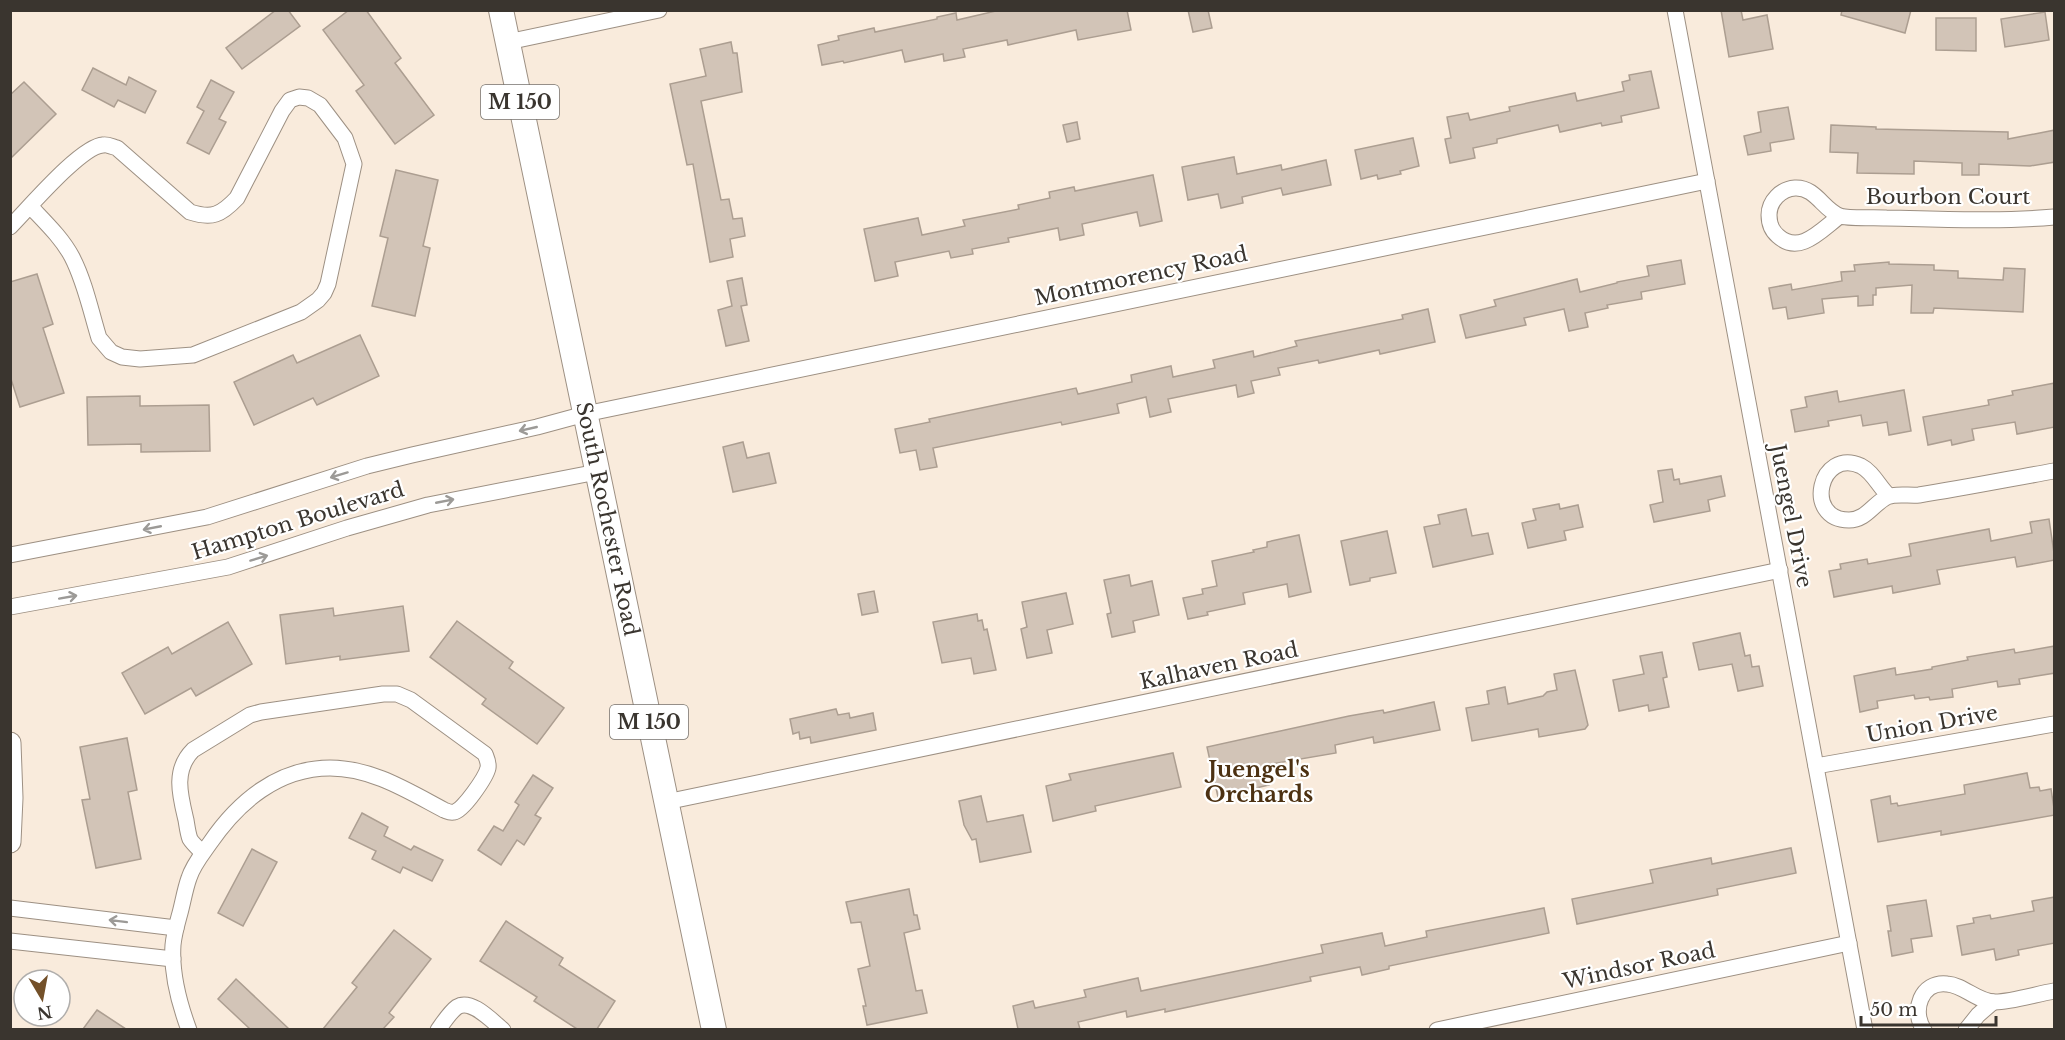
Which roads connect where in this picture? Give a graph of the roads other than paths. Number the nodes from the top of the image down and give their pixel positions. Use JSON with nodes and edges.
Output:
{"nodes":[{"id":1,"x":501,"y":10,"type":"edge"},
{"id":2,"x":659,"y":10,"type":"edge"},
{"id":3,"x":1675,"y":10,"type":"edge"},
{"id":4,"x":508,"y":42,"type":"junction"},
{"id":5,"x":1707,"y":181,"type":"junction"},
{"id":6,"x":30,"y":206,"type":"junction"},
{"id":7,"x":1840,"y":216,"type":"junction"},
{"id":8,"x":2055,"y":217,"type":"edge"},
{"id":9,"x":10,"y":227,"type":"edge"},
{"id":10,"x":585,"y":414,"type":"junction"},
{"id":11,"x":2055,"y":471,"type":"edge"},
{"id":12,"x":597,"y":472,"type":"junction"},
{"id":13,"x":1889,"y":496,"type":"junction"},
{"id":14,"x":10,"y":555,"type":"edge"},
{"id":15,"x":1780,"y":570,"type":"junction"},
{"id":16,"x":10,"y":607,"type":"edge"},
{"id":17,"x":2055,"y":724,"type":"edge"},
{"id":18,"x":10,"y":742,"type":"edge"},
{"id":19,"x":1816,"y":766,"type":"junction"},
{"id":20,"x":666,"y":802,"type":"junction"},
{"id":21,"x":10,"y":842,"type":"edge"},
{"id":22,"x":203,"y":853,"type":"junction"},
{"id":23,"x":10,"y":908,"type":"edge"},
{"id":24,"x":176,"y":928,"type":"junction"},
{"id":25,"x":10,"y":941,"type":"edge"},
{"id":26,"x":1849,"y":943,"type":"junction"},
{"id":27,"x":173,"y":959,"type":"junction"},
{"id":28,"x":2055,"y":991,"type":"edge"},
{"id":29,"x":1993,"y":1002,"type":"junction"},
{"id":30,"x":189,"y":1029,"type":"edge"},
{"id":31,"x":438,"y":1029,"type":"edge"},
{"id":32,"x":503,"y":1029,"type":"edge"},
{"id":33,"x":714,"y":1029,"type":"edge"},
{"id":34,"x":1437,"y":1029,"type":"edge"},
{"id":35,"x":1864,"y":1029,"type":"edge"},
{"id":36,"x":1924,"y":1029,"type":"edge"},
{"id":37,"x":1966,"y":1029,"type":"edge"}],
"edges":[{"from":1,"to":4,"type":"main road","name":"South Rochester Road","number":"M 150"},
{"from":2,"to":4,"type":"street"},
{"from":3,"to":5,"type":"street","name":"Juengel Drive"},
{"from":4,"to":10,"type":"main road","name":"South Rochester Road","number":"M 150"},
{"from":5,"to":10,"type":"street","name":"Montmorency Road"},
{"from":5,"to":15,"type":"street","name":"Juengel Drive"},
{"from":6,"to":6,"type":"street"},
{"from":6,"to":9,"type":"street"},
{"from":7,"to":7,"type":"street","name":"Bourbon Court"},
{"from":7,"to":8,"type":"street","name":"Bourbon Court"},
{"from":10,"to":12,"type":"main road","name":"South Rochester Road","number":"M 150"},
{"from":10,"to":14,"type":"street","name":"Hampton Boulevard","one_way":true},
{"from":11,"to":13,"type":"street"},
{"from":16,"to":12,"type":"street","name":"Hampton Boulevard","one_way":true},
{"from":12,"to":20,"type":"main road","name":"South Rochester Road","number":"M 150"},
{"from":13,"to":13,"type":"street"},
{"from":15,"to":19,"type":"street","name":"Juengel Drive"},
{"from":15,"to":20,"type":"street","name":"Kalhaven Road"},
{"from":17,"to":19,"type":"street","name":"Union Drive"},
{"from":18,"to":21,"type":"street"},
{"from":19,"to":26,"type":"street","name":"Juengel Drive"},
{"from":20,"to":33,"type":"main road","name":"South Rochester Road","number":"M 150"},
{"from":22,"to":22,"type":"street"},
{"from":22,"to":24,"type":"street"},
{"from":24,"to":23,"type":"street","one_way":true},
{"from":24,"to":27,"type":"street"},
{"from":25,"to":27,"type":"street"},
{"from":26,"to":34,"type":"street","name":"Windsor Road"},
{"from":26,"to":35,"type":"street","name":"Juengel Drive"},
{"from":27,"to":30,"type":"street"},
{"from":28,"to":29,"type":"street"},
{"from":29,"to":36,"type":"street"},
{"from":29,"to":37,"type":"street"},
{"from":31,"to":32,"type":"street"}]}
